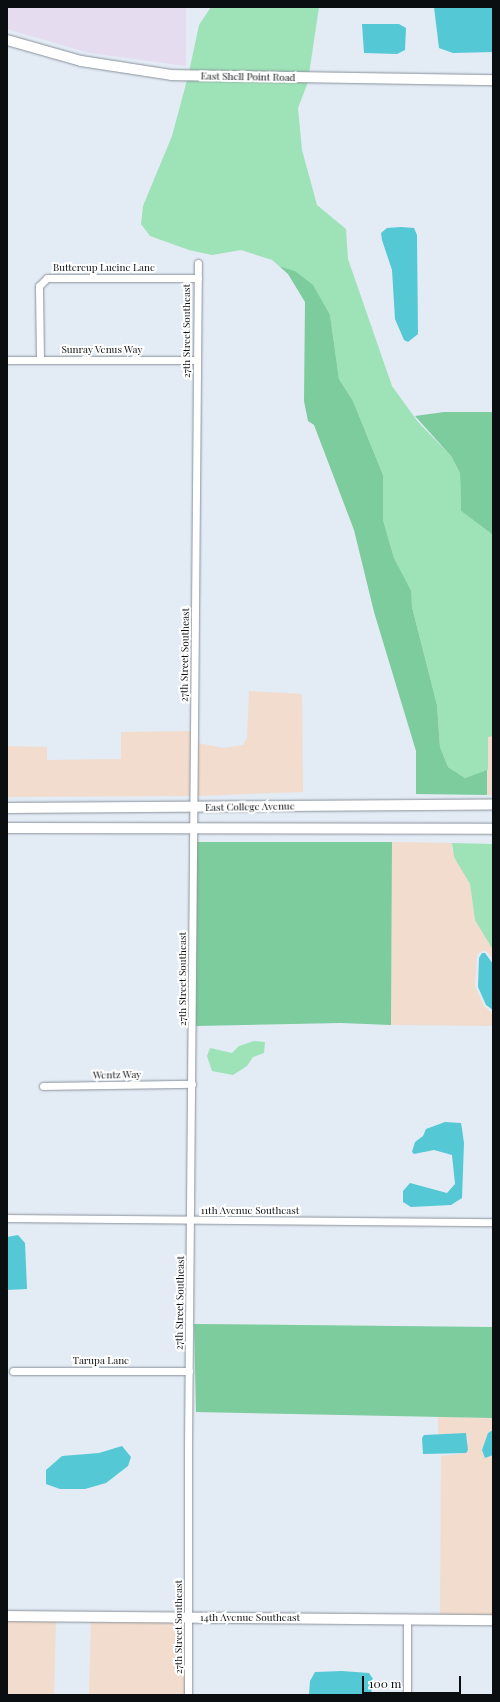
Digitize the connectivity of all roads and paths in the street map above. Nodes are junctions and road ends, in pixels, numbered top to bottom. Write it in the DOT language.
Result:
graph roads {
  1 [pos="7,40"];
  2 [pos="493,80"];
  3 [pos="198,263"];
  4 [pos="198,278"];
  5 [pos="7,360"];
  6 [pos="40,360"];
  7 [pos="197,360"];
  8 [pos="493,805"];
  9 [pos="7,808"];
  10 [pos="193,808"];
  11 [pos="7,828"];
  12 [pos="193,829"];
  13 [pos="493,829"];
  14 [pos="192,1084"];
  15 [pos="43,1086"];
  16 [pos="7,1218"];
  17 [pos="191,1220"];
  18 [pos="493,1222"];
  19 [pos="13,1371"];
  20 [pos="189,1371"];
  21 [pos="7,1616"];
  22 [pos="189,1617"];
  23 [pos="407,1619"];
  24 [pos="493,1620"];
  25 [pos="188,1695"];
  26 [pos="407,1695"];
  1 -- 2 [label="street, East Shell Point Road"];
  3 -- 4 [label="street, 27th Street Southeast"];
  4 -- 6 [label="street, Buttercup Lucine Lane"];
  4 -- 7 [label="street, 27th Street Southeast"];
  5 -- 6 [label="street, Sunray Venus Way"];
  6 -- 7 [label="street, Sunray Venus Way"];
  7 -- 10 [label="street, 27th Street Southeast"];
  8 -- 10 [label="street, East College Avenue"];
  9 -- 10 [label="street, East College Avenue"];
  10 -- 12 [label="street, 27th Street Southeast"];
  11 -- 12 [label="street, East College Avenue"];
  12 -- 13 [label="street, East College Avenue"];
  12 -- 14 [label="street, 27th Street Southeast"];
  14 -- 15 [label="street, Wentz Way"];
  14 -- 17 [label="street, 27th Street Southeast"];
  16 -- 17 [label="street, 11th Avenue Southeast"];
  17 -- 18 [label="street, 11th Avenue Southeast"];
  17 -- 20 [label="street, 27th Street Southeast"];
  19 -- 20 [label="street, Tarupa Lane"];
  20 -- 22 [label="street, 27th Street Southeast"];
  21 -- 22 [label="street, 14th Avenue Southeast"];
  22 -- 23 [label="street, 14th Avenue Southeast"];
  22 -- 25 [label="street, 27th Street Southeast"];
  23 -- 24 [label="street, 14th Avenue Southeast"];
  23 -- 26 [label="street"];
}
